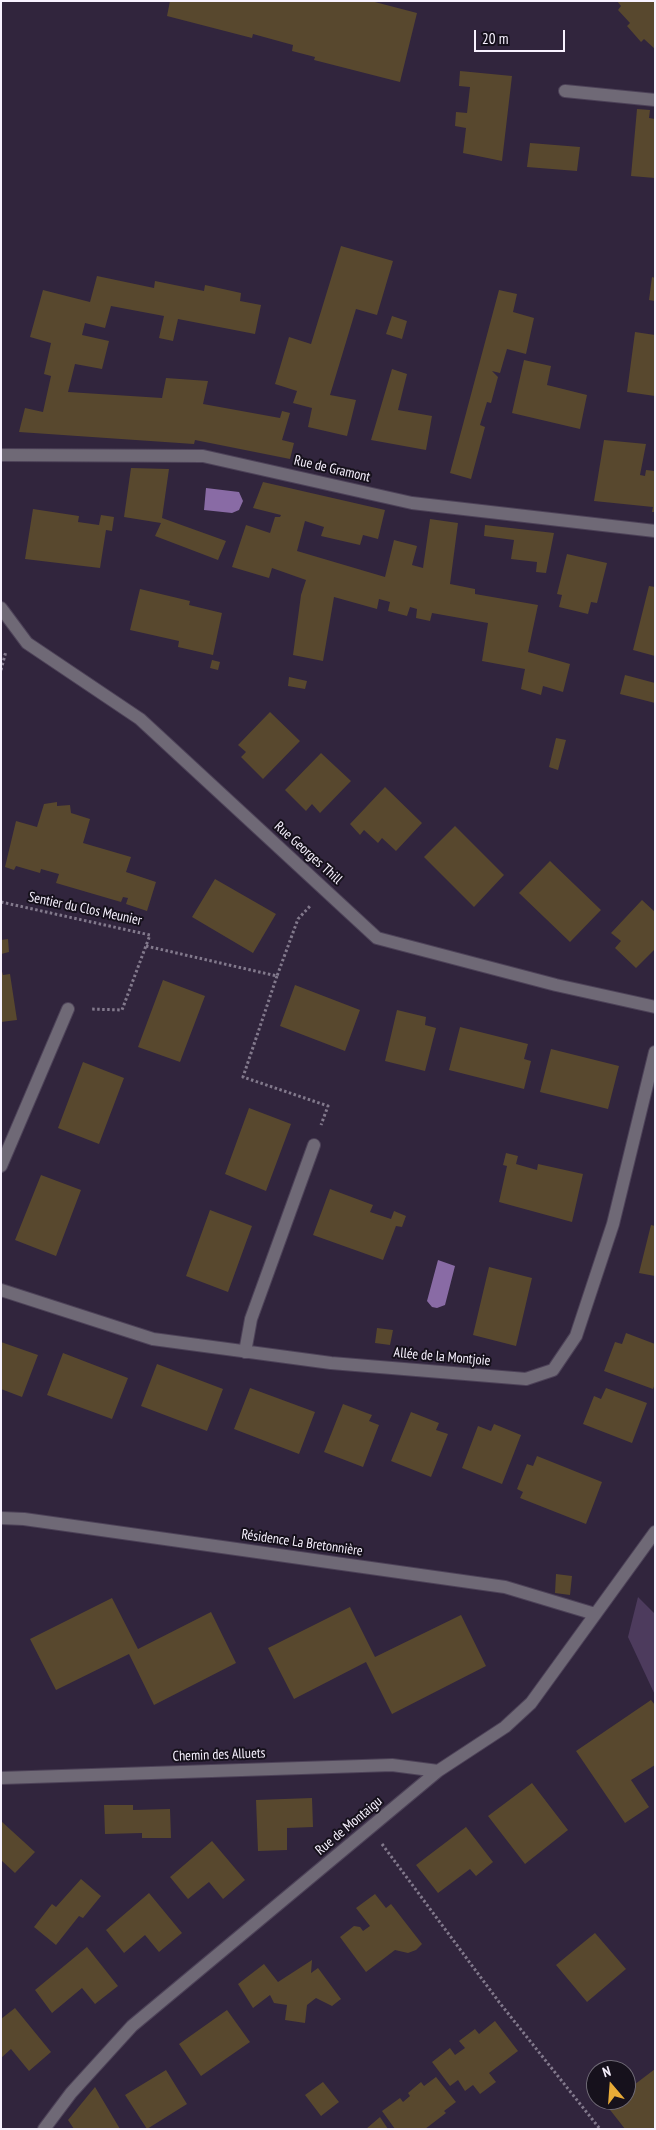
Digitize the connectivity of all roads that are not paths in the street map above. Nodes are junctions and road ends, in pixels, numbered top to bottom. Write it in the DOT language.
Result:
graph roads {
  1 [pos="566,91"];
  2 [pos="655,100"];
  3 [pos="1,455"];
  4 [pos="655,531"];
  5 [pos="1,608"];
  6 [pos="655,1008"];
  7 [pos="68,1009"];
  8 [pos="655,1052"];
  9 [pos="314,1145"];
  10 [pos="1,1166"];
  11 [pos="1,1290"];
  12 [pos="245,1352"];
  13 [pos="1,1518"];
  14 [pos="655,1532"];
  15 [pos="595,1614"];
  16 [pos="438,1771"];
  17 [pos="1,1778"];
  18 [pos="44,2129"];
  1 -- 2 [label="street"];
  3 -- 4 [label="street, Rue de Gramont"];
  5 -- 6 [label="street, Rue Georges Thill"];
  7 -- 10 [label="street"];
  8 -- 12 [label="street, Allée de la Montjoie"];
  9 -- 12 [label="street"];
  11 -- 12 [label="street, Allée de la Montjoie"];
  13 -- 15 [label="street, Résidence La Bretonnière"];
  14 -- 15 [label="street, Rue de Montaigu"];
  15 -- 16 [label="street, Rue de Montaigu"];
  16 -- 17 [label="street, Chemin des Alluets"];
  16 -- 18 [label="street, Rue de Montaigu"];
}
